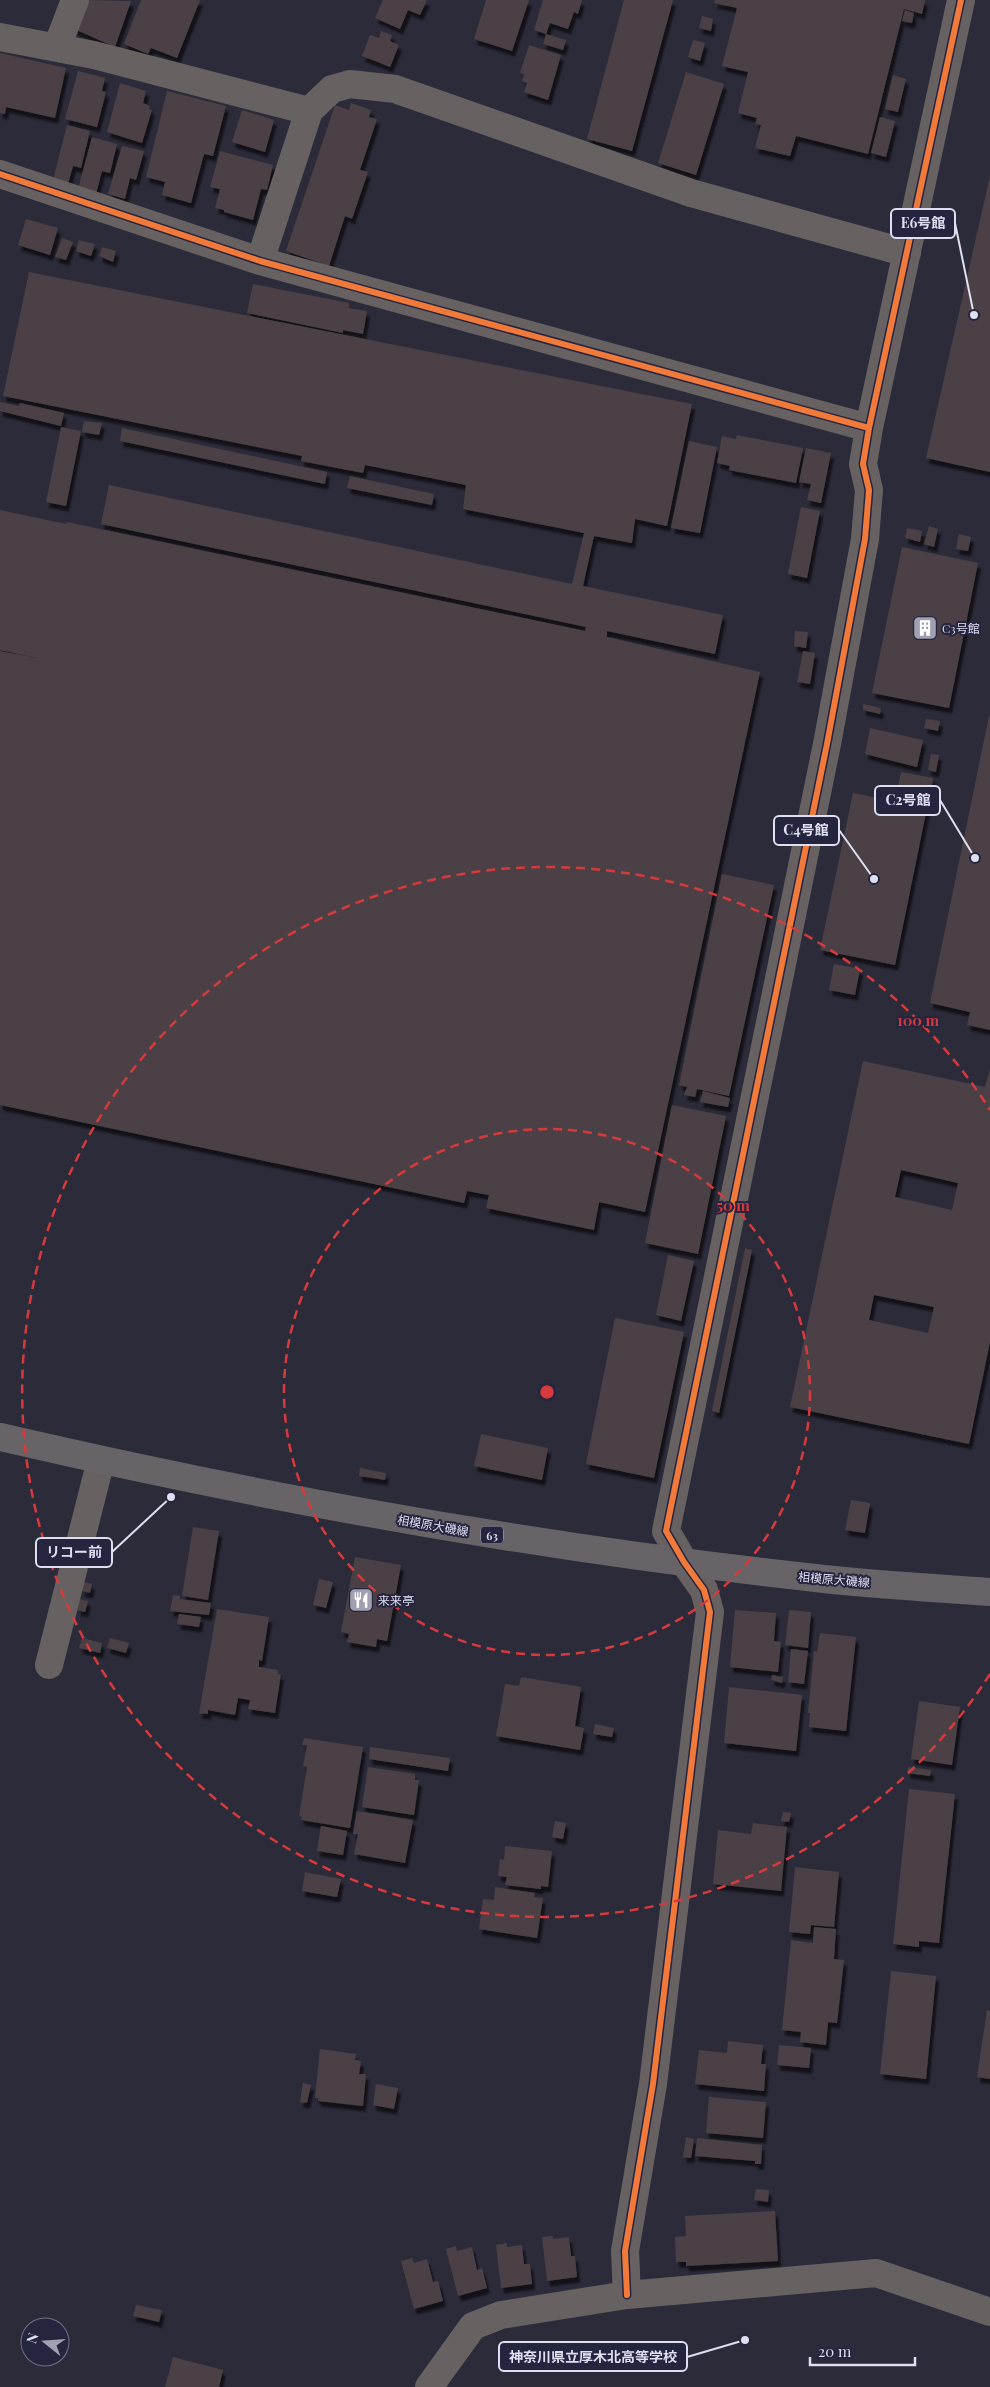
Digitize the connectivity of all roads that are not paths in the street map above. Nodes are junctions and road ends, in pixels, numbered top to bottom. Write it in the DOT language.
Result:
graph roads {
  1 [pos="75,0"];
  2 [pos="961,0"];
  3 [pos="0,37"];
  4 [pos="57,47"];
  5 [pos="309,111"];
  6 [pos="0,174"];
  7 [pos="907,253"];
  8 [pos="260,261"];
  9 [pos="869,428"];
  10 [pos="0,1437"];
  11 [pos="101,1460"];
  12 [pos="684,1562"];
  13 [pos="990,1592"];
  14 [pos="49,1665"];
  15 [pos="627,2295"];
  16 [pos="990,2312"];
  17 [pos="429,2387"];
  1 -- 4 [label="street"];
  2 -- 7 [label="street"];
  3 -- 4 [label="street"];
  4 -- 5 [label="street"];
  5 -- 7 [label="street"];
  5 -- 8 [label="street"];
  6 -- 8 [label="street"];
  7 -- 9 [label="street"];
  8 -- 9 [label="street"];
  9 -- 12 [label="street"];
  10 -- 11 [label="main road, 相模原大磯線 / 63"];
  11 -- 12 [label="main road, 相模原大磯線 / 63"];
  11 -- 14 [label="street"];
  12 -- 13 [label="main road, 相模原大磯線 / 63"];
  12 -- 15 [label="street"];
  15 -- 16 [label="street"];
  15 -- 17 [label="street"];
}
